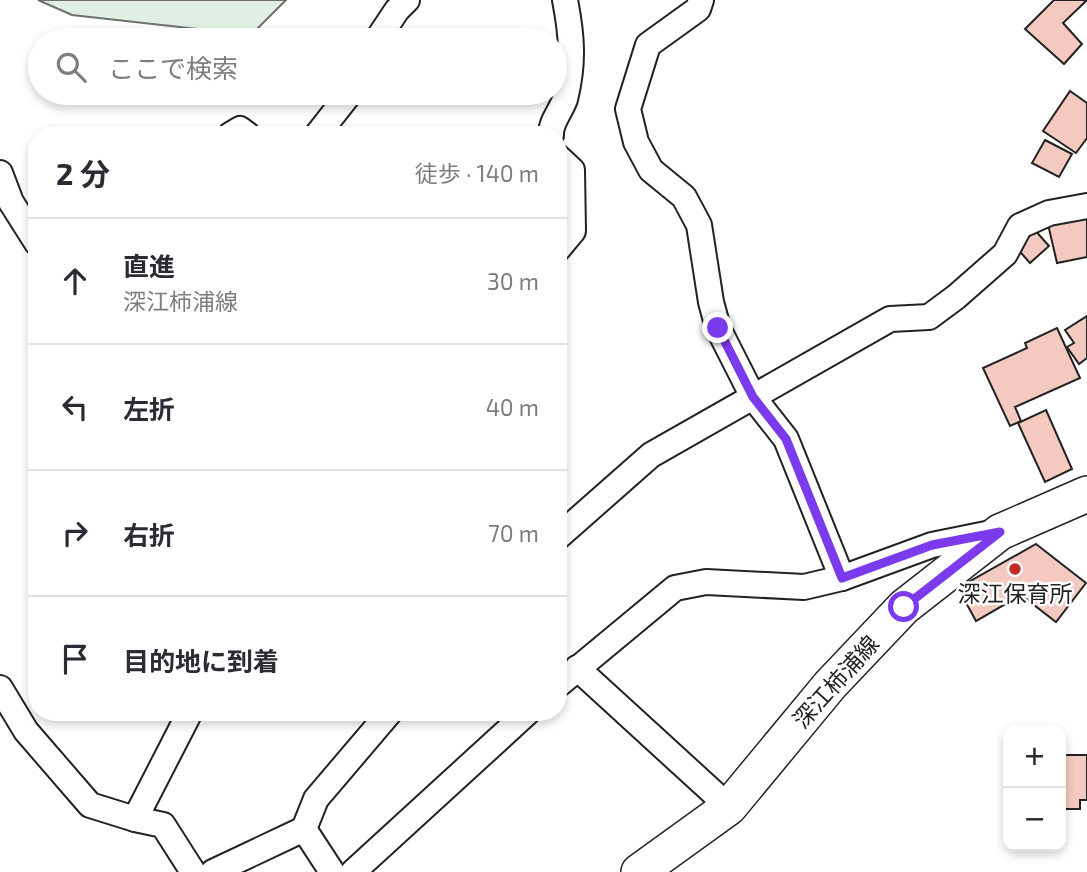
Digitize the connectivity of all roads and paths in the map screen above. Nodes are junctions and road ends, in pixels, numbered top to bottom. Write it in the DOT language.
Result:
graph roads {
  1 [pos="407,0"];
  2 [pos="565,0"];
  3 [pos="701,0"];
  4 [pos="385,28"];
  5 [pos="567,91"];
  6 [pos="341,105"];
  7 [pos="563,105"];
  8 [pos="324,126"];
  9 [pos="553,126"];
  10 [pos="567,165"];
  11 [pos="0,173"];
  12 [pos="1087,206"];
  13 [pos="28,229"];
  14 [pos="567,238"];
  15 [pos="753,397"];
  16 [pos="1087,494"];
  17 [pos="567,529"];
  18 [pos="1000,532"];
  19 [pos="842,578"];
  20 [pos="577,668"];
  21 [pos="567,677"];
  22 [pos="0,688"];
  23 [pos="185,721"];
  24 [pos="382,721"];
  25 [pos="518,721"];
  26 [pos="729,807"];
  27 [pos="135,819"];
  28 [pos="304,829"];
  29 [pos="193,872"];
  30 [pos="213,872"];
  31 [pos="332,872"];
  32 [pos="353,872"];
  33 [pos="639,872"];
  1 -- 4 [label="street"];
  2 -- 5 [label="street"];
  3 -- 15 [label="street"];
  6 -- 8 [label="street"];
  7 -- 9 [label="street"];
  10 -- 14 [label="street"];
  11 -- 13 [label="street"];
  12 -- 15 [label="street"];
  15 -- 17 [label="street"];
  15 -- 19 [label="street"];
  16 -- 18 [label="main road, 深江柿浦線"];
  18 -- 19 [label="street"];
  18 -- 26 [label="main road, 深江柿浦線"];
  19 -- 20 [label="street"];
  20 -- 21 [label="street"];
  20 -- 26 [label="street"];
  22 -- 27 [label="street"];
  23 -- 27 [label="street"];
  24 -- 28 [label="street"];
  25 -- 32 [label="street"];
  26 -- 33 [label="main road, 深江柿浦線"];
  27 -- 29 [label="street"];
  28 -- 30 [label="street"];
  28 -- 31 [label="street"];
}
